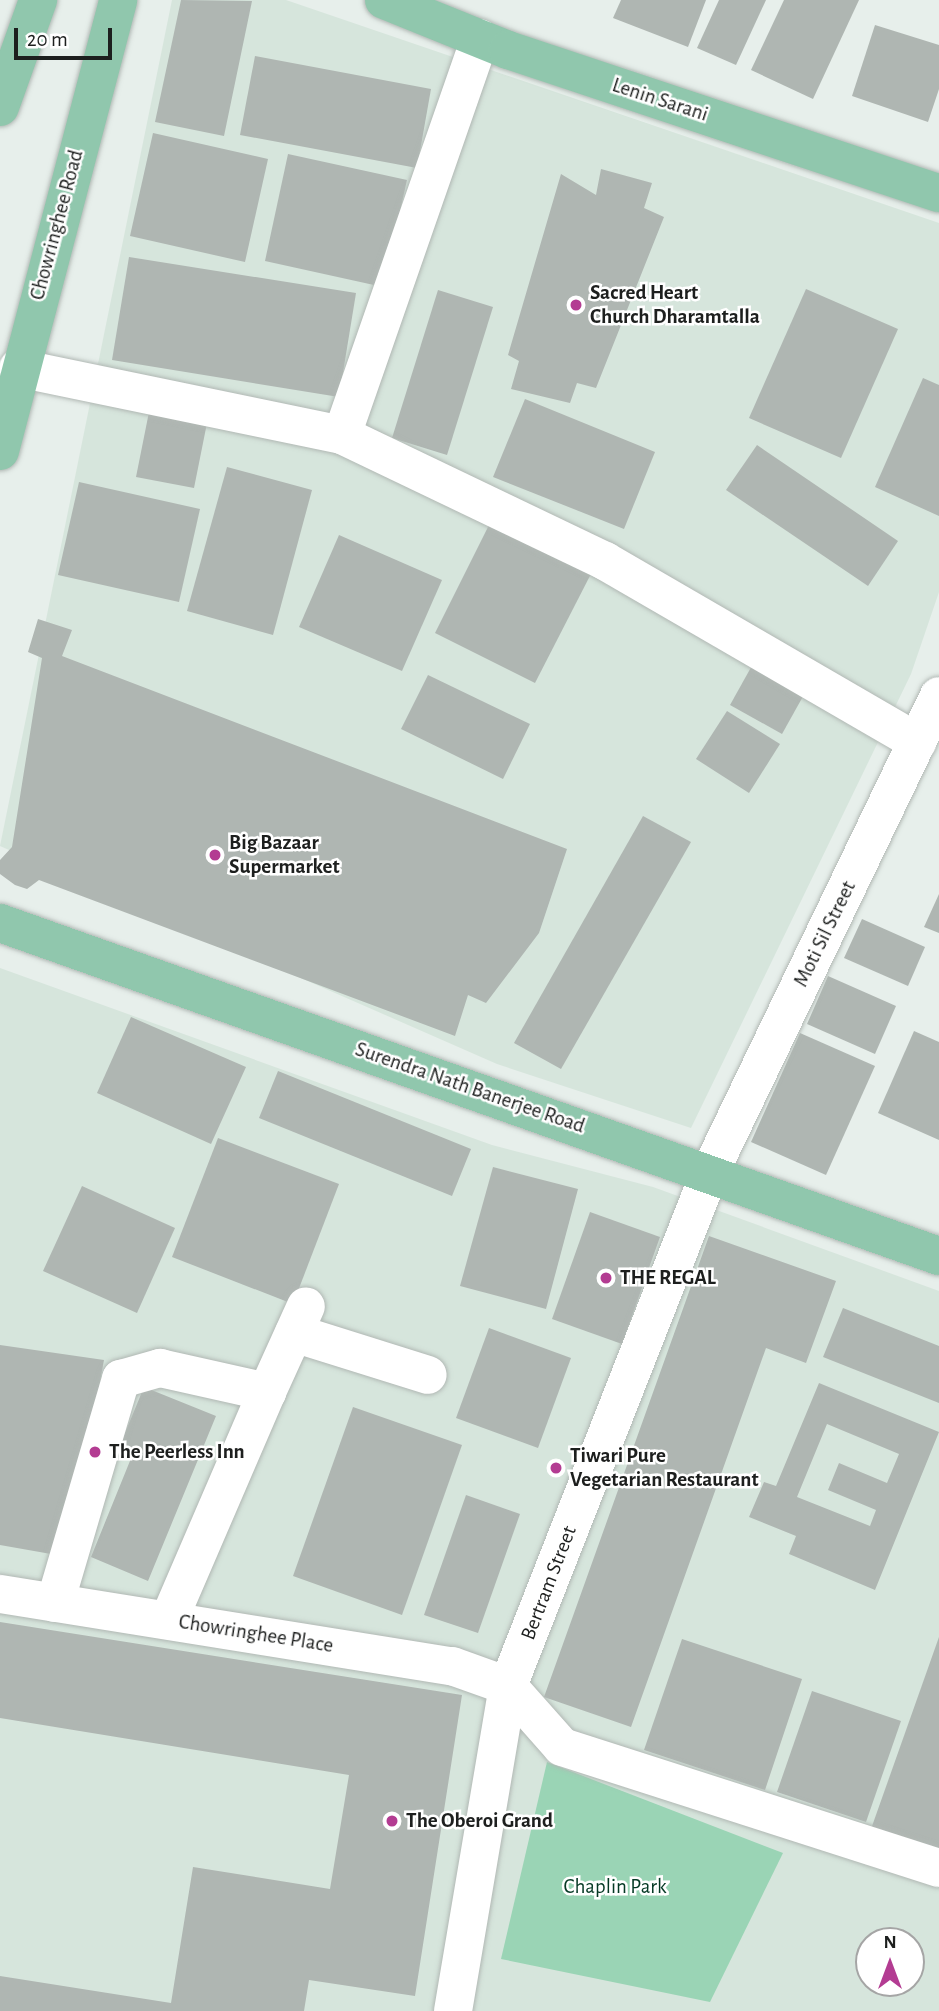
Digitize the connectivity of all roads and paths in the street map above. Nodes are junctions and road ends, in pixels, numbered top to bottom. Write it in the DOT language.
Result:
graph roads {
  1 [pos="38,0"];
  2 [pos="118,0"];
  3 [pos="400,3"];
  4 [pos="480,38"];
  5 [pos="0,107"];
  6 [pos="939,193"];
  7 [pos="18,368"];
  8 [pos="342,435"];
  9 [pos="0,452"];
  10 [pos="939,696"];
  11 [pos="917,742"];
  12 [pos="0,922"];
  13 [pos="710,1172"];
  14 [pos="939,1256"];
  15 [pos="428,1375"];
  16 [pos="267,1392"];
  17 [pos="0,1594"];
  18 [pos="55,1603"];
  19 [pos="169,1620"];
  20 [pos="509,1686"];
  21 [pos="939,1868"];
  22 [pos="453,2011"];
  1 -- 5 [label="main road"];
  2 -- 7 [label="main road, Chowringhee Road"];
  3 -- 4 [label="main road, Lenin Sarani"];
  4 -- 6 [label="main road, Lenin Sarani"];
  4 -- 8 [label="street"];
  7 -- 8 [label="street"];
  7 -- 9 [label="main road, Chowringhee Road"];
  8 -- 11 [label="street"];
  10 -- 11 [label="street, Moti Sil Street"];
  11 -- 13 [label="street, Moti Sil Street"];
  12 -- 13 [label="main road, Surendra Nath Banerjee Road"];
  13 -- 14 [label="main road, Surendra Nath Banerjee Road"];
  13 -- 20 [label="street, Bertram Street"];
  15 -- 16 [label="street"];
  16 -- 18 [label="street"];
  16 -- 19 [label="street"];
  17 -- 18 [label="street, Chowringhee Place"];
  18 -- 19 [label="street, Chowringhee Place"];
  19 -- 20 [label="street, Chowringhee Place"];
  20 -- 21 [label="street"];
  20 -- 22 [label="street, Bertram Street"];
}
